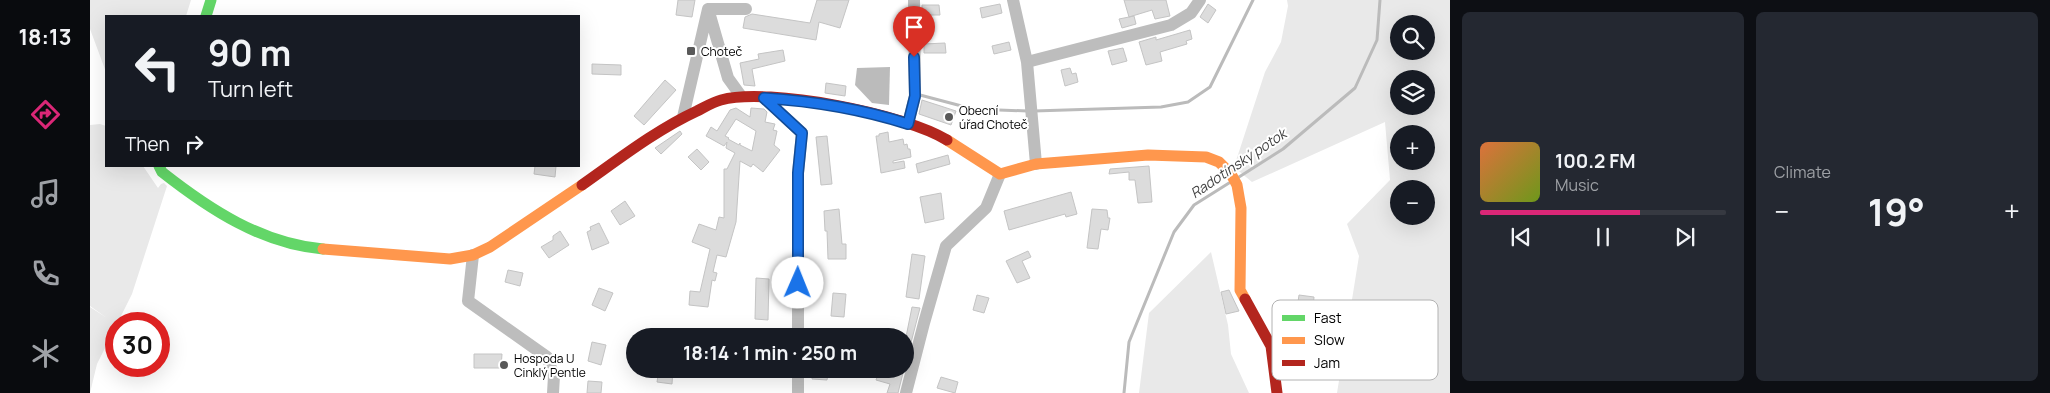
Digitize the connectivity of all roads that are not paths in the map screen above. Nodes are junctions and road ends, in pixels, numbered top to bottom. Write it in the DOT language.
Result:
graph roads {
  1 [pos="211,0"];
  2 [pos="914,0"];
  3 [pos="1013,0"];
  4 [pos="1200,0"];
  5 [pos="708,9"];
  6 [pos="746,9"];
  7 [pos="206,15"];
  8 [pos="1027,62"];
  9 [pos="741,96"];
  10 [pos="764,98"];
  11 [pos="683,117"];
  12 [pos="908,124"];
  13 [pos="1036,164"];
  14 [pos="160,167"];
  15 [pos="1000,174"];
  16 [pos="473,255"];
  17 [pos="798,328"];
  18 [pos="1272,352"];
  19 [pos="798,378"];
  20 [pos="1276,380"];
  21 [pos="553,393"];
  22 [pos="798,393"];
  23 [pos="906,393"];
  24 [pos="1277,393"];
  1 -- 7 [label="street"];
  2 -- 12 [label="street"];
  3 -- 8 [label="street"];
  4 -- 8 [label="street"];
  5 -- 6 [label="street"];
  5 -- 9 [label="street"];
  5 -- 11 [label="street"];
  8 -- 13 [label="street"];
  9 -- 10 [label="street"];
  9 -- 11 [label="street"];
  10 -- 12 [label="street"];
  10 -- 17 [label="street"];
  11 -- 16 [label="street"];
  12 -- 15 [label="street"];
  13 -- 15 [label="street"];
  13 -- 18 [label="street"];
  14 -- 16 [label="street"];
  15 -- 23 [label="street"];
  16 -- 21 [label="street"];
  19 -- 22 [label="street"];
  20 -- 24 [label="street"];
}
